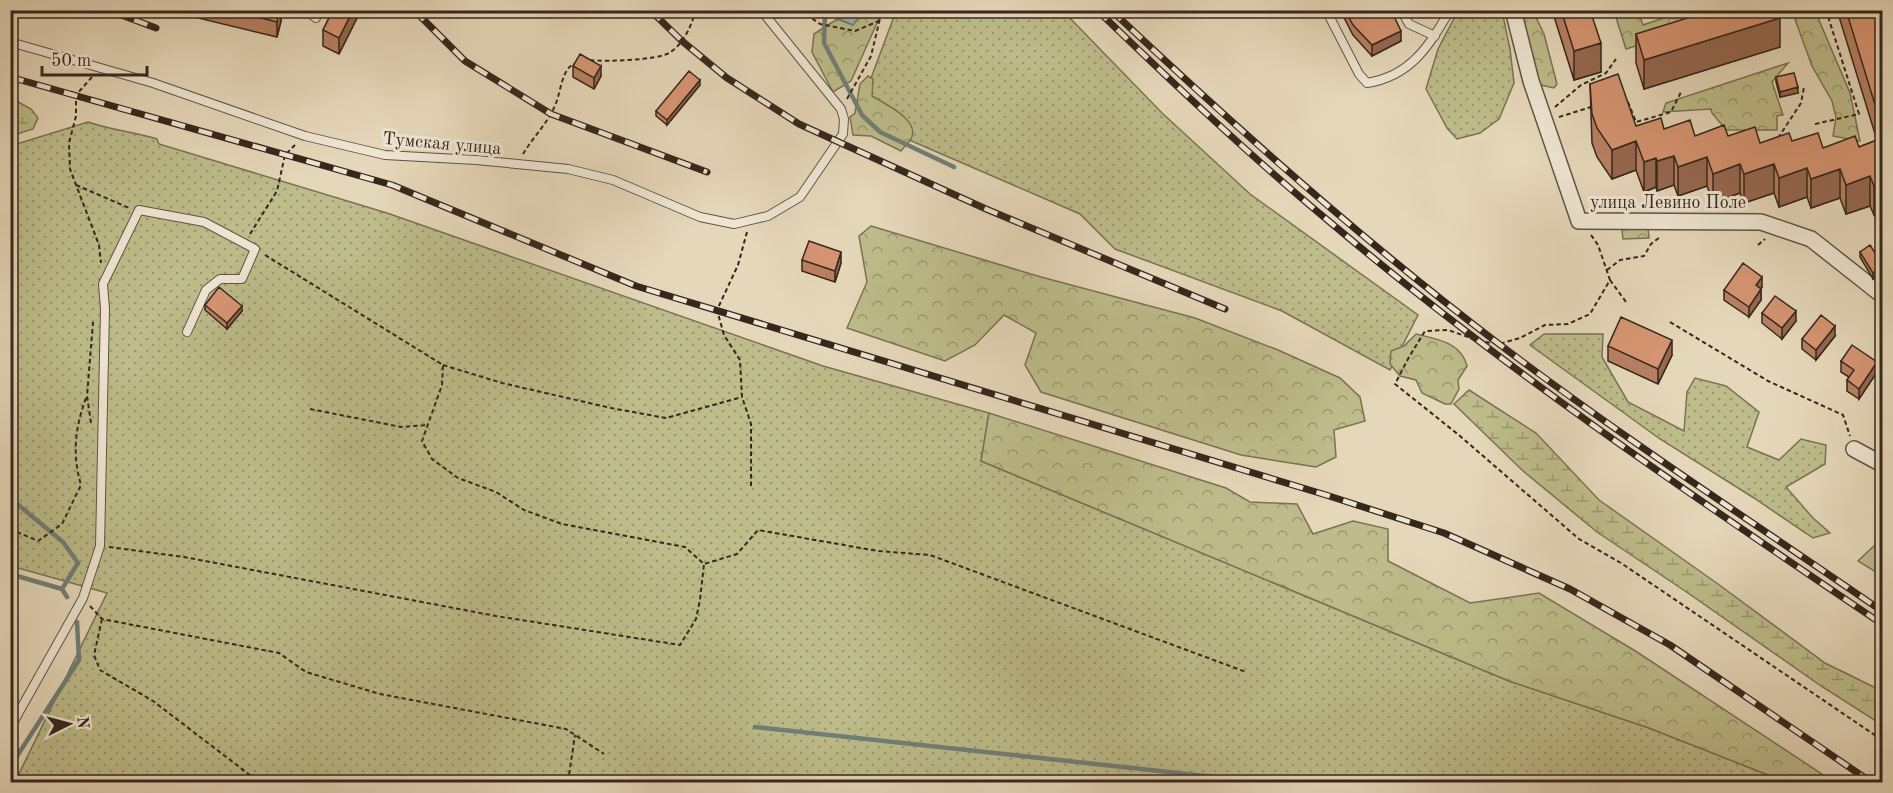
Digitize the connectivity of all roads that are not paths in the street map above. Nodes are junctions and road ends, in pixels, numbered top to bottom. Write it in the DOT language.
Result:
graph roads {
  1 [pos="305,10"];
  2 [pos="761,10"];
  3 [pos="1326,10"];
  4 [pos="1401,10"];
  5 [pos="1450,10"];
  6 [pos="1513,10"];
  7 [pos="316,18"];
  8 [pos="1435,36"];
  9 [pos="10,42"];
  10 [pos="1882,295"];
  11 [pos="187,332"];
  12 [pos="1854,449"];
  13 [pos="1882,464"];
  14 [pos="10,728"];
  1 -- 7 [label="lane"];
  2 -- 9 [label="lane, Тумская улица"];
  3 -- 8 [label="lane"];
  4 -- 8 [label="lane"];
  5 -- 8 [label="lane"];
  6 -- 10 [label="street, улица Левино Поле"];
  11 -- 14 [label="lane"];
  12 -- 13 [label="street"];
}
